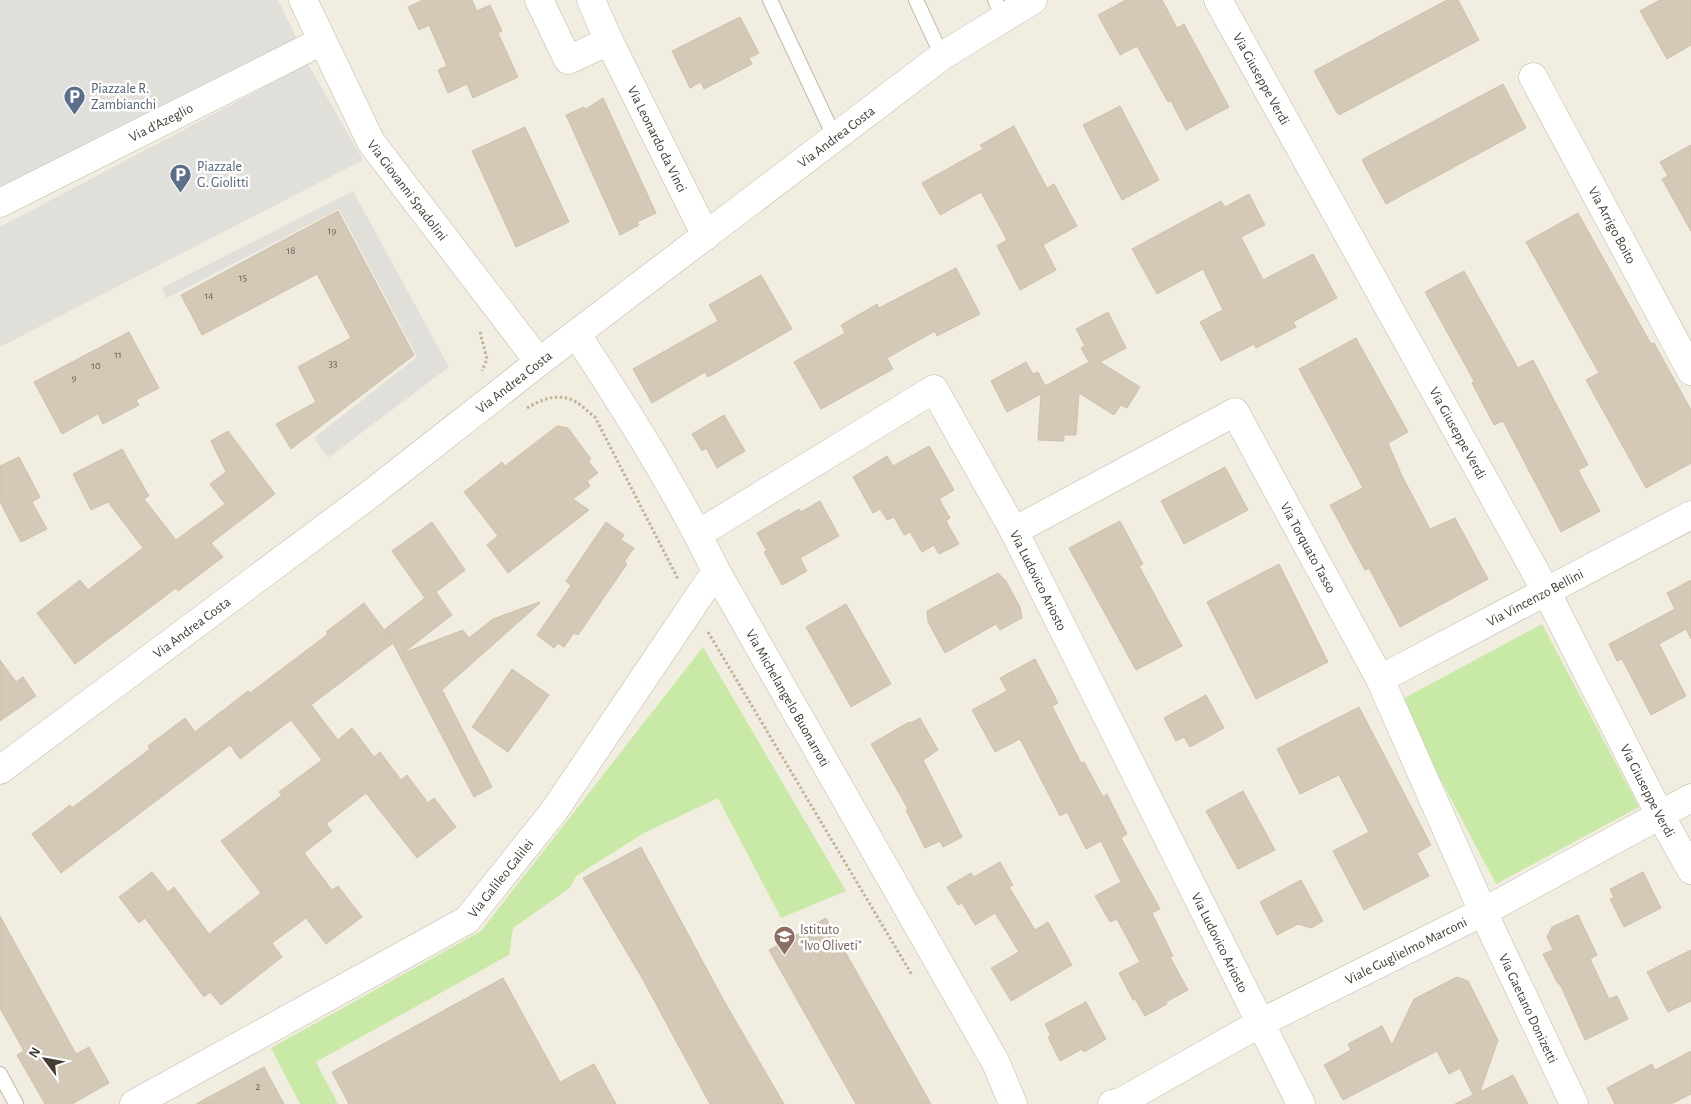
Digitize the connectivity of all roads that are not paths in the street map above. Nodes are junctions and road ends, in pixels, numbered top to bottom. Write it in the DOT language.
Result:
graph roads {
  1 [pos="303,0"];
  2 [pos="539,0"];
  3 [pos="591,0"];
  4 [pos="770,0"];
  5 [pos="916,0"];
  6 [pos="1032,0"];
  7 [pos="1218,0"];
  8 [pos="999,9"];
  9 [pos="609,41"];
  10 [pos="322,42"];
  11 [pos="942,56"];
  12 [pos="1533,77"];
  13 [pos="835,138"];
  14 [pos="0,203"];
  15 [pos="706,236"];
  16 [pos="577,335"];
  17 [pos="539,362"];
  18 [pos="1691,371"];
  19 [pos="1691,515"];
  20 [pos="1014,531"];
  21 [pos="698,534"];
  22 [pos="716,572"];
  23 [pos="1546,591"];
  24 [pos="1380,679"];
  25 [pos="0,770"];
  26 [pos="1691,798"];
  27 [pos="1660,815"];
  28 [pos="1691,870"];
  29 [pos="1483,912"];
  30 [pos="1260,1023"];
  31 [pos="996,1063"];
  32 [pos="0,1074"];
  33 [pos="1117,1103"];
  34 [pos="16,1104"];
  35 [pos="134,1104"];
  36 [pos="1013,1104"];
  37 [pos="1028,1104"];
  38 [pos="1301,1104"];
  39 [pos="1574,1104"];
  1 -- 10 [label="street, Via Giovanni Spadolini"];
  2 -- 9 [label="street"];
  3 -- 9 [label="street, Via Leonardo da Vinci"];
  4 -- 13 [label="lane"];
  5 -- 11 [label="lane"];
  6 -- 8 [label="street, Via Andrea Costa"];
  7 -- 23 [label="street, Via Giuseppe Verdi"];
  8 -- 11 [label="street, Via Andrea Costa"];
  9 -- 15 [label="street, Via Leonardo da Vinci"];
  10 -- 14 [label="street, Via d'Azeglio"];
  10 -- 17 [label="street, Via Giovanni Spadolini"];
  11 -- 13 [label="street, Via Andrea Costa"];
  12 -- 18 [label="street, Via Arrigo Boito"];
  13 -- 15 [label="street, Via Andrea Costa"];
  15 -- 16 [label="street, Via Andrea Costa"];
  16 -- 17 [label="street, Via Andrea Costa"];
  16 -- 21 [label="street, Via Michelangelo Buonarroti"];
  17 -- 25 [label="street, Via Andrea Costa"];
  19 -- 23 [label="street, Via Vincenzo Bellini"];
  20 -- 21 [label="street, Via Ludovico Ariosto"];
  20 -- 24 [label="street, Via Torquato Tasso"];
  20 -- 30 [label="street, Via Ludovico Ariosto"];
  21 -- 22 [label="street, Via Michelangelo Buonarroti"];
  22 -- 31 [label="street, Via Michelangelo Buonarroti"];
  22 -- 35 [label="street, Via Galileo Galilei"];
  23 -- 24 [label="street, Via Vincenzo Bellini"];
  23 -- 27 [label="street, Via Giuseppe Verdi"];
  24 -- 29 [label="street, Via Torquato Tasso"];
  26 -- 27 [label="street, Viale Guglielmo Marconi"];
  27 -- 28 [label="street, Via Giuseppe Verdi"];
  27 -- 29 [label="street, Viale Guglielmo Marconi"];
  29 -- 30 [label="street, Viale Guglielmo Marconi"];
  29 -- 39 [label="street, Via Gaetano Donizetti"];
  30 -- 33 [label="street, Viale Guglielmo Marconi"];
  30 -- 38 [label="street, Via Ludovico Ariosto"];
  31 -- 36 [label="street, Via Michelangelo Buonarroti"];
  31 -- 37 [label="street, Via Michelangelo Buonarroti"];
  32 -- 34 [label="lane"];
}
